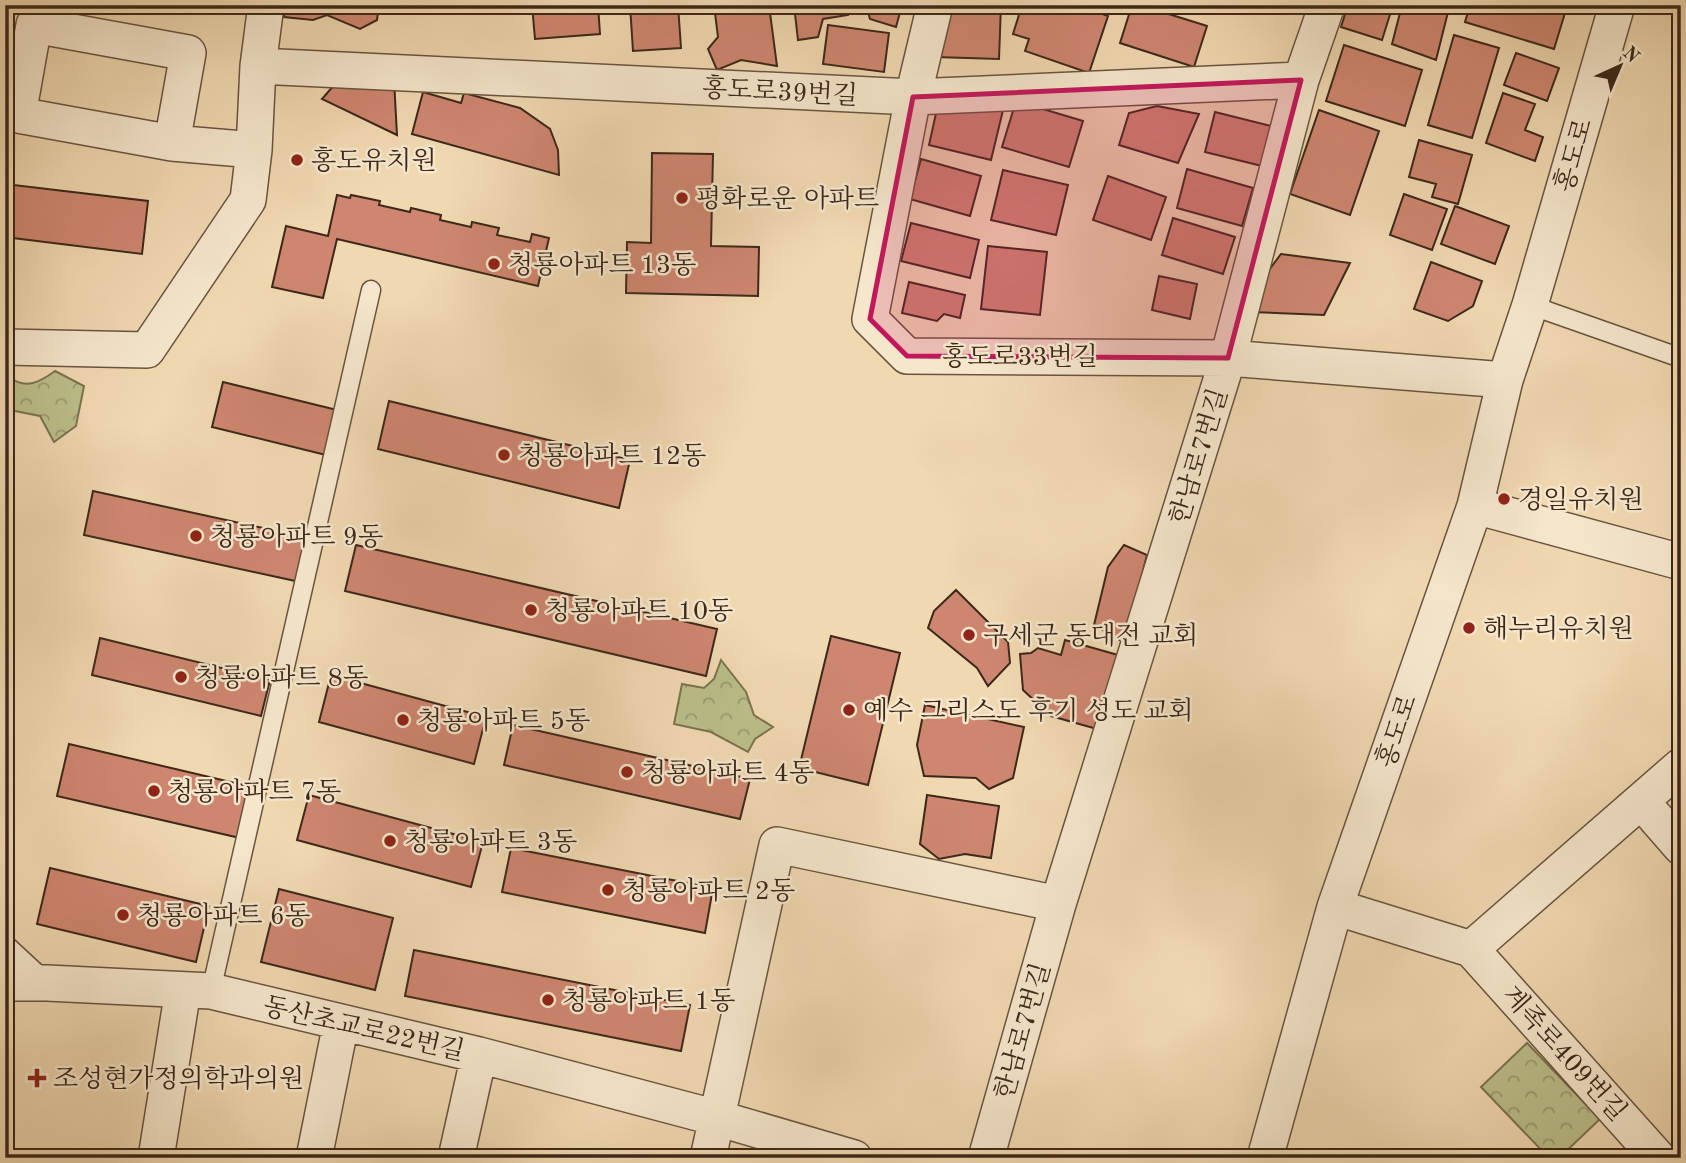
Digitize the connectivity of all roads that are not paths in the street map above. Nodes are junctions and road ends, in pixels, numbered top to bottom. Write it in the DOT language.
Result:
graph roads {
  1 [pos="266,5"];
  2 [pos="935,5"];
  3 [pos="1327,5"];
  4 [pos="1617,5"];
  5 [pos="258,66"];
  6 [pos="1301,80"];
  7 [pos="913,97"];
  8 [pos="12,114"];
  9 [pos="172,143"];
  10 [pos="254,150"];
  11 [pos="371,290"];
  12 [pos="1530,305"];
  13 [pos="5,347"];
  14 [pos="1228,358"];
  15 [pos="1681,358"];
  16 [pos="1505,380"];
  17 [pos="1475,506"];
  18 [pos="1681,562"];
  19 [pos="1681,766"];
  20 [pos="1641,801"];
  21 [pos="1681,847"];
  22 [pos="1058,904"];
  23 [pos="1335,907"];
  24 [pos="5,944"];
  25 [pos="1471,949"];
  26 [pos="5,983"];
  27 [pos="47,983"];
  28 [pos="197,990"];
  29 [pos="341,1023"];
  30 [pos="479,1055"];
  31 [pos="717,1118"];
  32 [pos="156,1158"];
  33 [pos="314,1158"];
  34 [pos="456,1158"];
  35 [pos="708,1158"];
  36 [pos="854,1158"];
  37 [pos="986,1158"];
  38 [pos="1265,1158"];
  39 [pos="1658,1158"];
  1 -- 5 [label="street"];
  2 -- 7 [label="street, 홍도로33번길"];
  3 -- 6 [label="street, 한남로7번길"];
  4 -- 12 [label="street, 홍도로"];
  5 -- 7 [label="street, 홍도로39번길"];
  5 -- 10 [label="street"];
  6 -- 7 [label="street, 홍도로39번길"];
  6 -- 14 [label="street, 한남로7번길"];
  7 -- 14 [label="street, 홍도로33번길"];
  8 -- 9 [label="street"];
  8 -- 9 [label="street"];
  9 -- 10 [label="street"];
  10 -- 13 [label="street"];
  11 -- 28 [label="lane"];
  12 -- 15 [label="lane"];
  12 -- 16 [label="street, 홍도로"];
  14 -- 16 [label="street, 홍도로33번길"];
  14 -- 22 [label="street, 한남로7번길"];
  16 -- 17 [label="street, 홍도로"];
  17 -- 18 [label="street"];
  17 -- 23 [label="street, 홍도로"];
  19 -- 20 [label="street"];
  20 -- 21 [label="street"];
  20 -- 25 [label="street"];
  22 -- 31 [label="street"];
  22 -- 37 [label="street, 한남로7번길"];
  23 -- 25 [label="street"];
  23 -- 38 [label="street, 홍도로"];
  24 -- 27 [label="lane"];
  25 -- 39 [label="street, 계족로409번길"];
  26 -- 27 [label="street, 동산초교로22번길"];
  27 -- 28 [label="street, 동산초교로22번길"];
  28 -- 29 [label="street, 동산초교로22번길"];
  28 -- 32 [label="street"];
  29 -- 30 [label="street, 동산초교로22번길"];
  29 -- 33 [label="street"];
  30 -- 31 [label="street, 동산초교로22번길"];
  30 -- 34 [label="street"];
  31 -- 35 [label="street"];
  31 -- 36 [label="street, 동산초교로22번길"];
}
